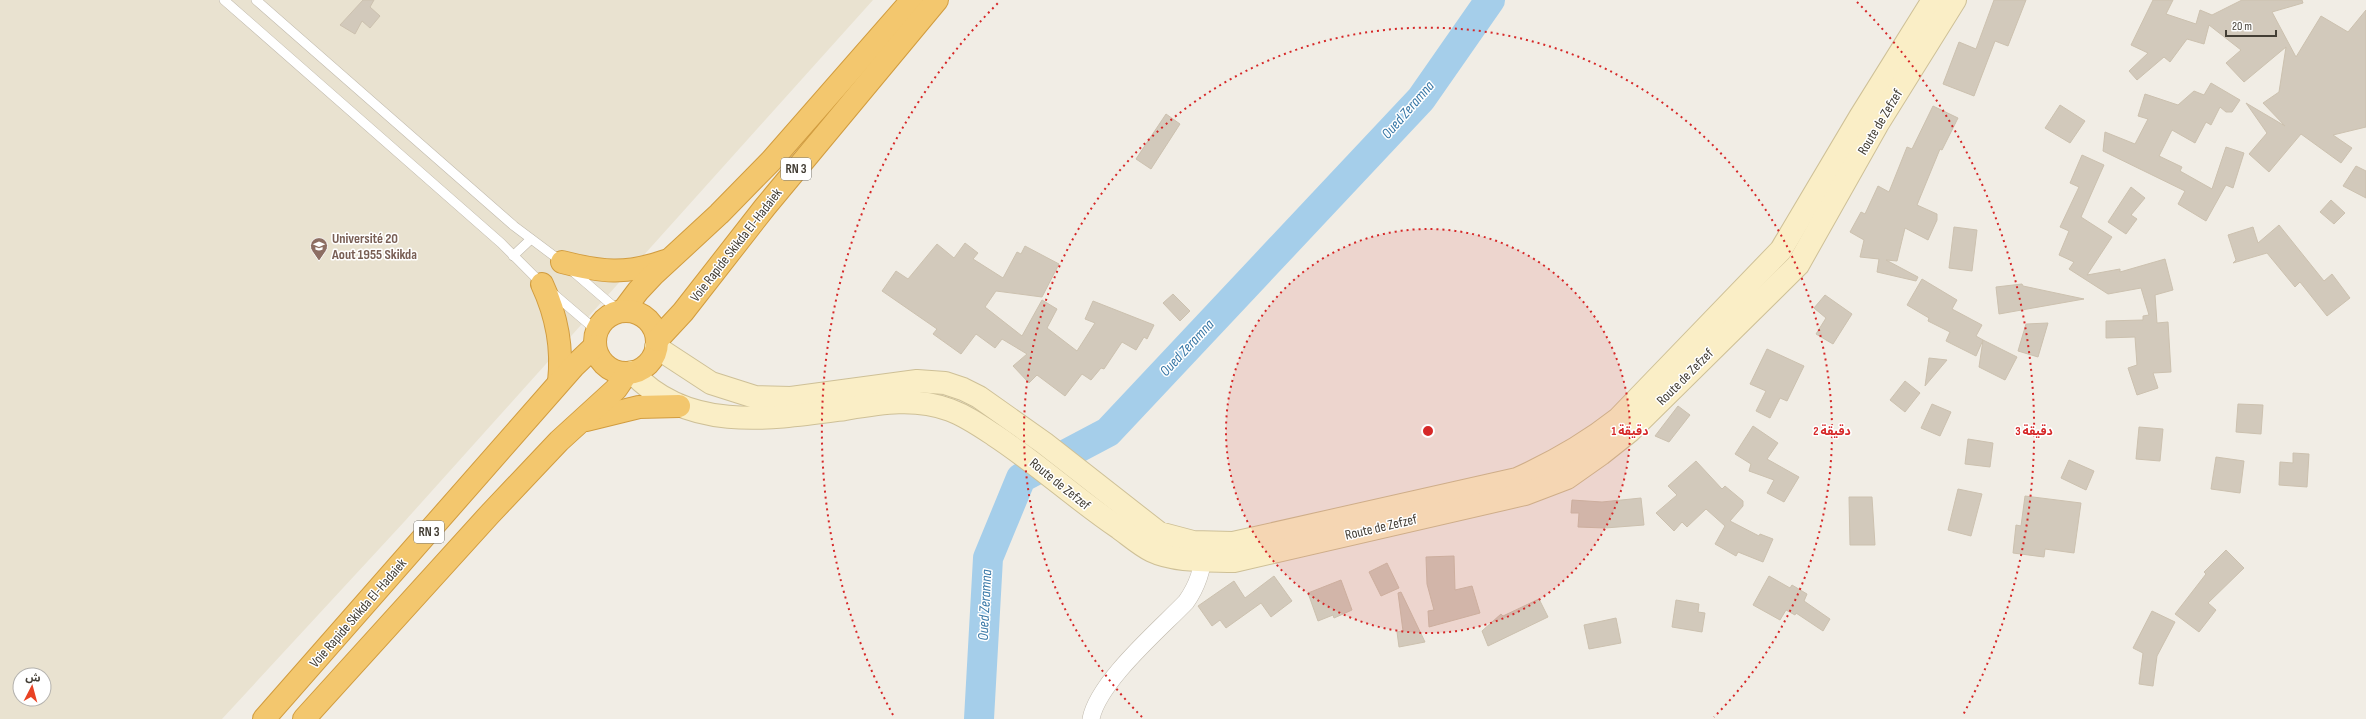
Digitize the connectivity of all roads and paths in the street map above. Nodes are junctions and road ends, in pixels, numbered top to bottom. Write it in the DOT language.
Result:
graph roads {
  1 [pos="224,0"];
  2 [pos="256,0"];
  3 [pos="912,0"];
  4 [pos="937,0"];
  5 [pos="1933,0"];
  6 [pos="1955,0"];
  7 [pos="531,238"];
  8 [pos="513,256"];
  9 [pos="672,259"];
  10 [pos="562,262"];
  11 [pos="542,284"];
  12 [pos="622,312"];
  13 [pos="596,339"];
  14 [pos="656,344"];
  15 [pos="630,372"];
  16 [pos="559,382"];
  17 [pos="679,406"];
  18 [pos="581,422"];
  19 [pos="1204,551"];
  20 [pos="264,719"];
  21 [pos="304,719"];
  22 [pos="1091,719"];
  1 -- 8 [label="lane"];
  2 -- 7 [label="lane"];
  3 -- 9 [label="highway, Voie Rapide Skikda El-Hadaiek / RN 3"];
  4 -- 14 [label="highway, Voie Rapide Skikda El-Hadaiek / RN 3"];
  5 -- 19 [label="main road, Route de Zefzef"];
  6 -- 19 [label="main road, Route de Zefzef"];
  7 -- 8 [label="lane"];
  7 -- 10 [label="lane"];
  8 -- 11 [label="lane"];
  9 -- 10 [label="highway"];
  9 -- 12 [label="highway, Voie Rapide Skikda El-Hadaiek / RN 3"];
  10 -- 12 [label="lane"];
  11 -- 13 [label="lane"];
  11 -- 16 [label="highway"];
  12 -- 13 [label="highway, Voie Rapide Skikda El-Hadaiek"];
  12 -- 14 [label="highway"];
  13 -- 15 [label="highway"];
  13 -- 16 [label="highway, Voie Rapide Skikda El-Hadaiek / RN 3"];
  14 -- 15 [label="highway, Voie Rapide Skikda El-Hadaiek"];
  14 -- 19 [label="main road, Route de Zefzef"];
  15 -- 17 [label="main road, Route de Zefzef"];
  15 -- 18 [label="highway, Voie Rapide Skikda El-Hadaiek / RN 3"];
  16 -- 20 [label="highway, Voie Rapide Skikda El-Hadaiek / RN 3"];
  17 -- 18 [label="highway"];
  17 -- 19 [label="main road, Route de Zefzef"];
  18 -- 21 [label="highway, Voie Rapide Skikda El-Hadaiek / RN 3"];
  19 -- 22 [label="street"];
}
